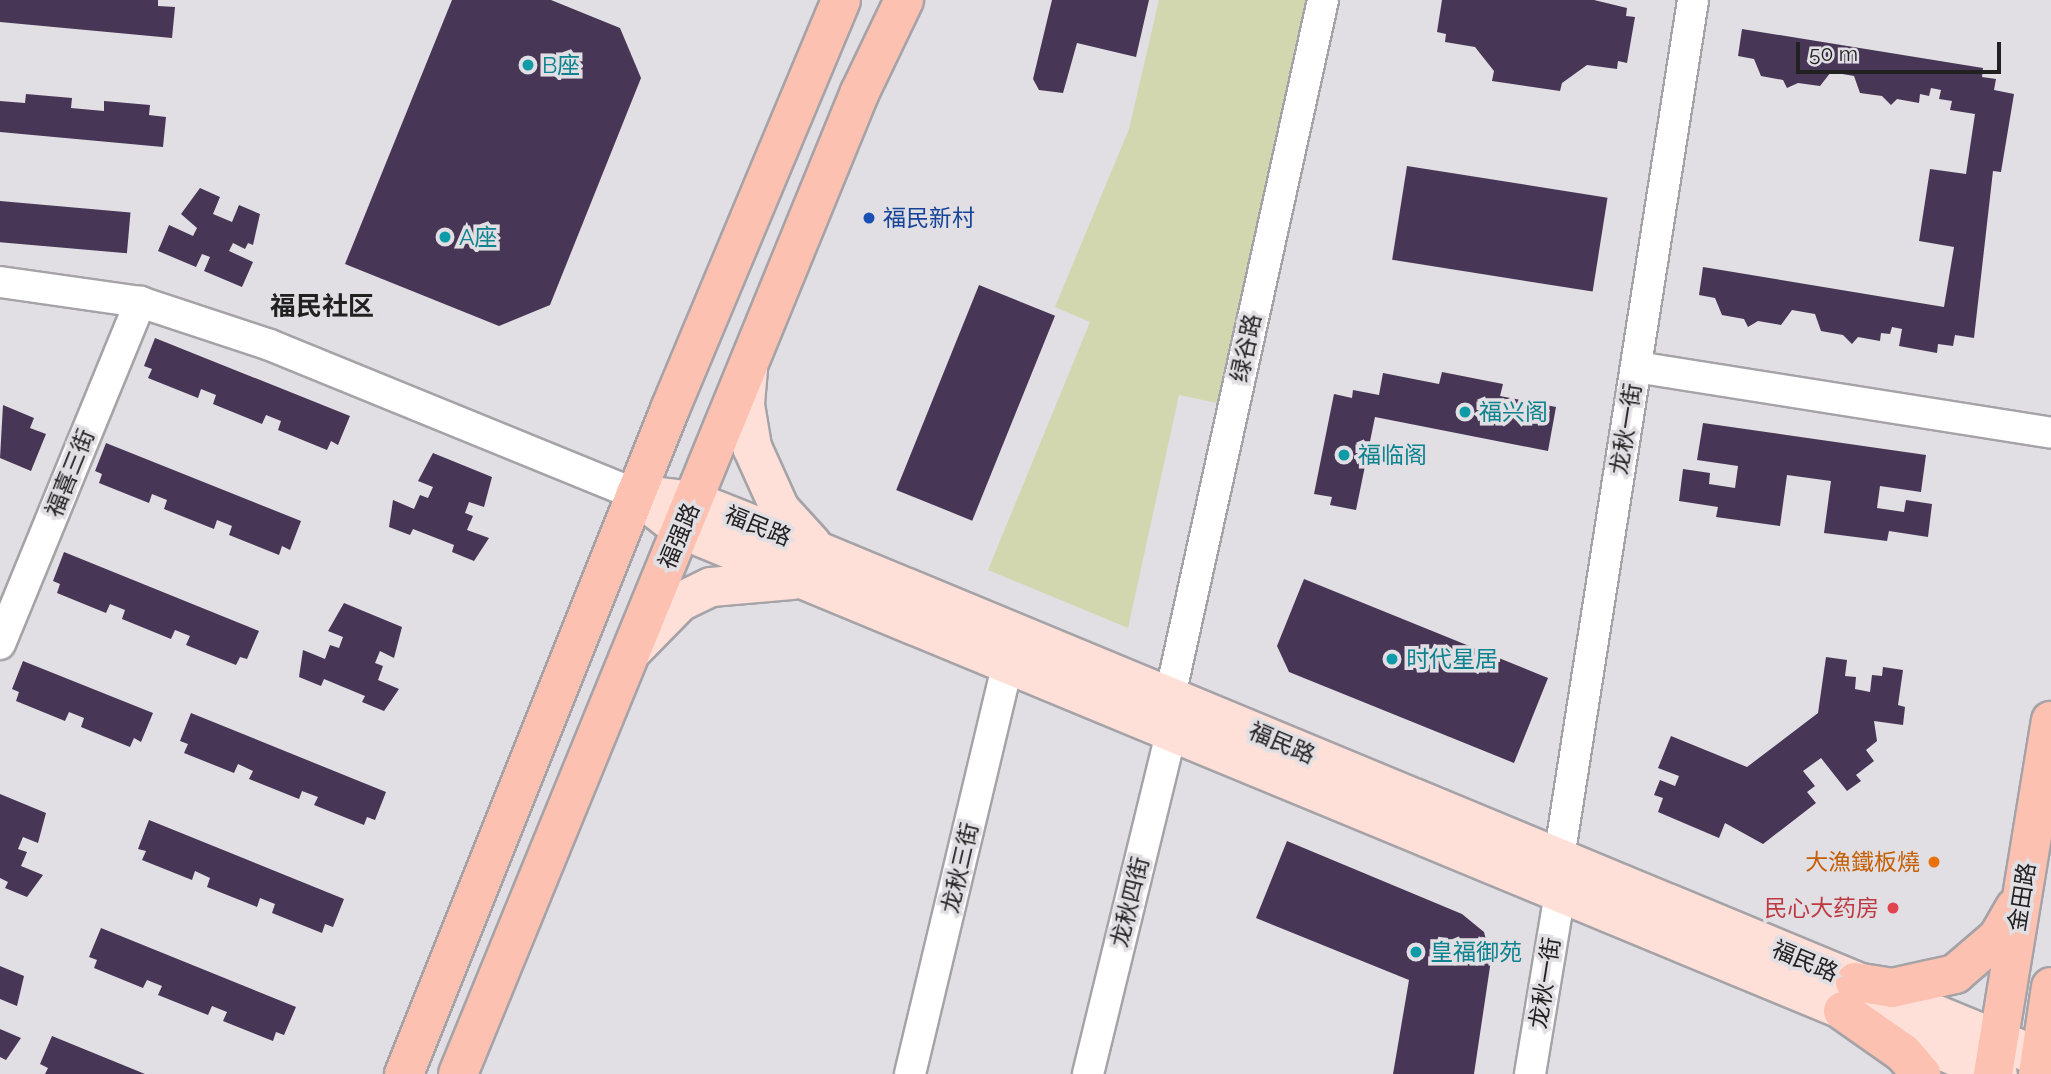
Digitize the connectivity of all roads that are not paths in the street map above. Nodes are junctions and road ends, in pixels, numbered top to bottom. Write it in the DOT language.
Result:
graph roads {
  1 [pos="841,0"];
  2 [pos="904,0"];
  3 [pos="1323,0"];
  4 [pos="1693,0"];
  5 [pos="0,282"];
  6 [pos="140,302"];
  7 [pos="1636,367"];
  8 [pos="748,369"];
  9 [pos="2051,433"];
  10 [pos="635,494"];
  11 [pos="687,515"];
  12 [pos="821,569"];
  13 [pos="0,644"];
  14 [pos="629,655"];
  15 [pos="1008,662"];
  16 [pos="1171,713"];
  17 [pos="2051,721"];
  18 [pos="1560,876"];
  19 [pos="2024,887"];
  20 [pos="2051,987"];
  21 [pos="1849,997"];
  22 [pos="1996,1065"];
  23 [pos="2043,1065"];
  24 [pos="404,1074"];
  25 [pos="458,1074"];
  26 [pos="910,1074"];
  27 [pos="1088,1074"];
  28 [pos="1530,1074"];
  29 [pos="1921,1074"];
  1 -- 10 [label="main road"];
  2 -- 8 [label="main road, 福强路"];
  3 -- 16 [label="street, 绿谷路"];
  4 -- 7 [label="street, 龙秋一街"];
  5 -- 6 [label="street"];
  6 -- 10 [label="street"];
  6 -- 13 [label="street, 福喜三街"];
  7 -- 9 [label="street"];
  7 -- 18 [label="street, 龙秋一街"];
  8 -- 11 [label="main road, 福强路"];
  8 -- 12 [label="main road"];
  10 -- 11 [label="main road, 福民路"];
  10 -- 24 [label="main road"];
  11 -- 12 [label="main road, 福民路"];
  11 -- 14 [label="main road, 福强路"];
  12 -- 14 [label="main road"];
  12 -- 15 [label="main road, 福民路"];
  12 -- 16 [label="main road, 福民路"];
  14 -- 25 [label="main road, 福强路"];
  15 -- 16 [label="main road, 福民路"];
  15 -- 26 [label="street, 龙秋三街"];
  16 -- 18 [label="main road, 福民路"];
  16 -- 27 [label="street, 龙秋四街"];
  17 -- 19 [label="main road, 金田路"];
  18 -- 21 [label="main road, 福民路"];
  18 -- 28 [label="street, 龙秋一街"];
  19 -- 21 [label="main road"];
  19 -- 22 [label="main road, 金田路"];
  20 -- 23 [label="main road"];
  21 -- 22 [label="main road, 福民路"];
  21 -- 29 [label="main road"];
  22 -- 23 [label="main road, 福民路"];
}
